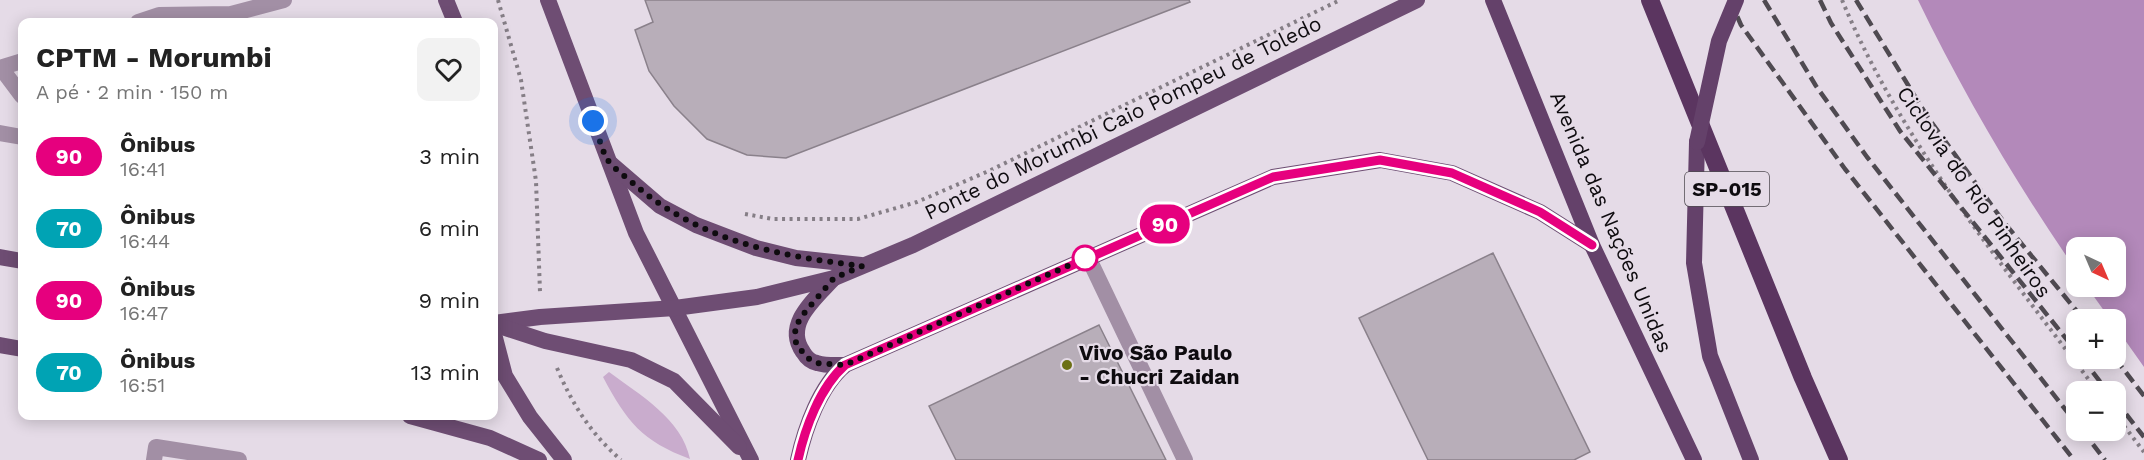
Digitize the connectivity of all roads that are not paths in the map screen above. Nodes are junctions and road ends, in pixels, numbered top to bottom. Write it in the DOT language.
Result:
graph roads {
  1 [pos="284,0"];
  2 [pos="446,0"];
  3 [pos="548,0"];
  4 [pos="1417,0"];
  5 [pos="1493,0"];
  6 [pos="1650,0"];
  7 [pos="1736,0"];
  8 [pos="150,18"];
  9 [pos="453,18"];
  10 [pos="18,62"];
  11 [pos="1,68"];
  12 [pos="18,91"];
  13 [pos="0,133"];
  14 [pos="18,136"];
  15 [pos="608,161"];
  16 [pos="1592,245"];
  17 [pos="0,257"];
  18 [pos="1088,257"];
  19 [pos="18,260"];
  20 [pos="862,266"];
  21 [pos="834,278"];
  22 [pos="675,308"];
  23 [pos="498,323"];
  24 [pos="498,325"];
  25 [pos="0,345"];
  26 [pos="18,348"];
  27 [pos="498,349"];
  28 [pos="845,365"];
  29 [pos="425,420"];
  30 [pos="750,459"];
  31 [pos="154,460"];
  32 [pos="239,460"];
  33 [pos="539,460"];
  34 [pos="564,460"];
  35 [pos="798,460"];
  36 [pos="1185,460"];
  37 [pos="1694,460"];
  38 [pos="1751,460"];
  39 [pos="1839,460"];
  1 -- 8 [label="lane"];
  2 -- 9 [label="main road"];
  3 -- 15 [label="main road"];
  4 -- 20 [label="main road, Ponte do Morumbi Caio Pompeu de Toledo"];
  5 -- 16 [label="highway, Avenida das Nações Unidas"];
  6 -- 39 [label="highway, SP-015"];
  7 -- 38 [label="highway, bridge"];
  10 -- 11 [label="lane"];
  11 -- 12 [label="lane"];
  13 -- 14 [label="lane"];
  15 -- 20 [label="main road"];
  15 -- 22 [label="main road"];
  16 -- 18 [label="main road"];
  16 -- 37 [label="highway, Avenida das Nações Unidas"];
  17 -- 19 [label="main road"];
  18 -- 28 [label="main road"];
  18 -- 36 [label="lane"];
  20 -- 21 [label="main road, Ponte do Morumbi Caio Pompeu de Toledo"];
  21 -- 22 [label="main road, Ponte do Morumbi Caio Pompeu de Toledo"];
  21 -- 28 [label="main road"];
  22 -- 23 [label="main road, Ponte do Morumbi Caio Pompeu de Toledo"];
  22 -- 30 [label="main road"];
  24 -- 30 [label="main road"];
  25 -- 26 [label="main road"];
  27 -- 34 [label="main road"];
  28 -- 35 [label="main road"];
  29 -- 33 [label="main road"];
  31 -- 32 [label="lane"];
}
